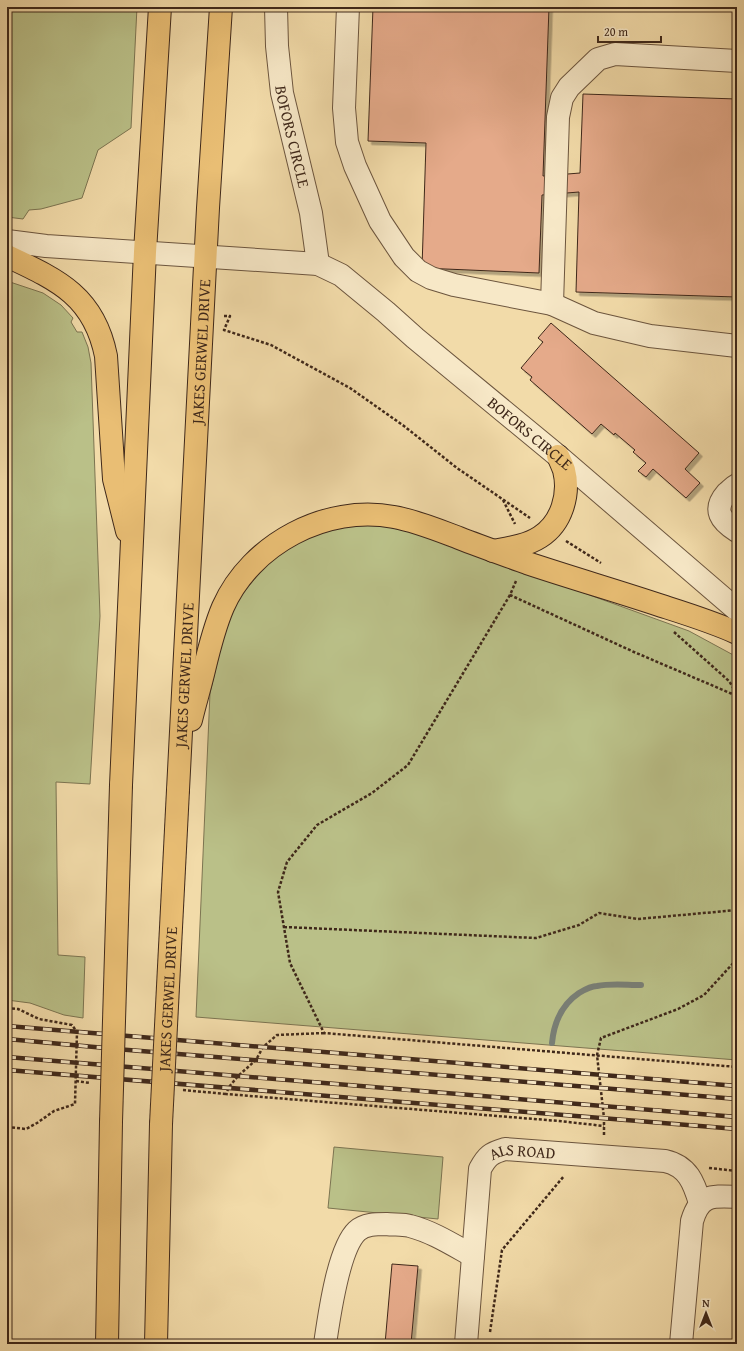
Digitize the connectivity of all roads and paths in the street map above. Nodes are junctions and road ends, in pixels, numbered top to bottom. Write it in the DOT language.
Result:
graph roads {
  1 [pos="160,7"];
  2 [pos="221,7"];
  3 [pos="276,7"];
  4 [pos="348,7"];
  5 [pos="737,61"];
  6 [pos="7,240"];
  7 [pos="145,252"];
  8 [pos="7,256"];
  9 [pos="206,257"];
  10 [pos="318,264"];
  11 [pos="552,304"];
  12 [pos="224,330"];
  13 [pos="737,346"];
  14 [pos="558,456"];
  15 [pos="737,485"];
  16 [pos="502,500"];
  17 [pos="548,530"];
  18 [pos="737,531"];
  19 [pos="132,550"];
  20 [pos="525,553"];
  21 [pos="602,563"];
  22 [pos="510,595"];
  23 [pos="655,604"];
  24 [pos="737,610"];
  25 [pos="737,633"];
  26 [pos="737,695"];
  27 [pos="179,766"];
  28 [pos="737,910"];
  29 [pos="284,926"];
  30 [pos="737,959"];
  31 [pos="7,1008"];
  32 [pos="324,1033"];
  33 [pos="597,1055"];
  34 [pos="737,1067"];
  35 [pos="604,1126"];
  36 [pos="7,1127"];
  37 [pos="581,1155"];
  38 [pos="603,1157"];
  39 [pos="737,1197"];
  40 [pos="700,1203"];
  41 [pos="474,1256"];
  42 [pos="490,1336"];
  43 [pos="106,1344"];
  44 [pos="156,1344"];
  45 [pos="325,1344"];
  46 [pos="466,1344"];
  47 [pos="682,1344"];
  1 -- 7 [label="highway"];
  2 -- 9 [label="highway, JAKES GERWEL DRIVE"];
  3 -- 10 [label="street, BOFORS CIRCLE"];
  4 -- 11 [label="street"];
  5 -- 11 [label="street"];
  6 -- 7 [label="street, BOFORS CIRCLE"];
  7 -- 9 [label="street, BOFORS CIRCLE"];
  7 -- 19 [label="highway"];
  8 -- 19 [label="highway"];
  9 -- 10 [label="street, BOFORS CIRCLE"];
  9 -- 27 [label="highway, JAKES GERWEL DRIVE"];
  10 -- 14 [label="street, BOFORS CIRCLE"];
  11 -- 13 [label="street"];
  12 -- 16 [label="path"];
  14 -- 17 [label="highway"];
  14 -- 24 [label="street, BOFORS CIRCLE"];
  15 -- 18 [label="street"];
  16 -- 17 [label="path"];
  16 -- 20 [label="path"];
  17 -- 20 [label="highway"];
  17 -- 21 [label="path"];
  19 -- 43 [label="highway, bridge"];
  20 -- 22 [label="path"];
  20 -- 23 [label="highway"];
  20 -- 27 [label="highway"];
  22 -- 26 [label="path"];
  22 -- 29 [label="path"];
  23 -- 25 [label="highway"];
  23 -- 26 [label="path"];
  27 -- 44 [label="highway, JAKES GERWEL DRIVE, bridge"];
  28 -- 29 [label="path"];
  29 -- 32 [label="path"];
  30 -- 33 [label="path"];
  31 -- 36 [label="path"];
  32 -- 33 [label="path"];
  32 -- 35 [label="path"];
  33 -- 34 [label="path"];
  33 -- 35 [label="path"];
  35 -- 38 [label="path"];
  37 -- 38 [label="street, ALS ROAD"];
  37 -- 41 [label="street, ALS ROAD"];
  37 -- 42 [label="path"];
  38 -- 40 [label="street, ALS ROAD"];
  39 -- 40 [label="street"];
  40 -- 47 [label="street"];
  41 -- 45 [label="street"];
  41 -- 46 [label="street, ALS ROAD"];
}
